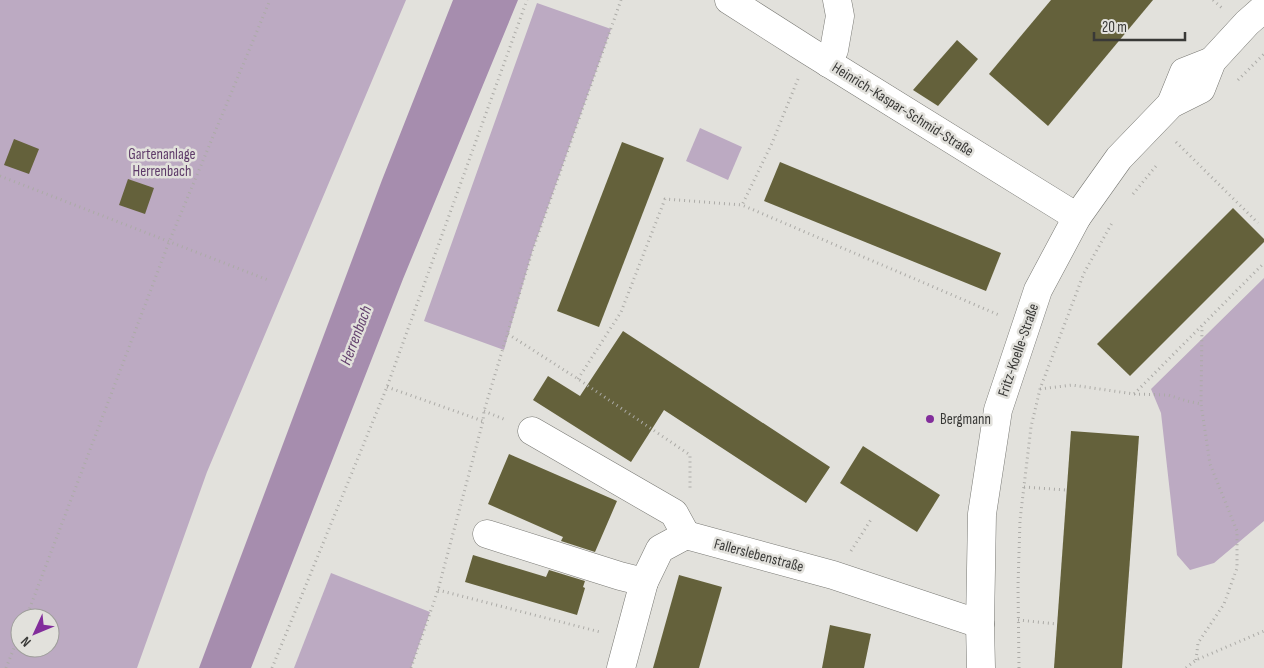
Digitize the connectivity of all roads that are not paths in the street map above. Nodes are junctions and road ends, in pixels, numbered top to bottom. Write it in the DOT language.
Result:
graph roads {
  1 [pos="729,0"];
  2 [pos="837,0"];
  3 [pos="1261,15"];
  4 [pos="819,57"];
  5 [pos="1077,217"];
  6 [pos="532,431"];
  7 [pos="487,534"];
  8 [pos="686,535"];
  9 [pos="644,582"];
  10 [pos="980,624"];
  11 [pos="621,668"];
  12 [pos="981,668"];
  1 -- 4 [label="street, Heinrich-Kaspar-Schmid-Straße"];
  2 -- 4 [label="street"];
  3 -- 5 [label="street, Fritz-Koelle-Straße"];
  4 -- 5 [label="street, Heinrich-Kaspar-Schmid-Straße"];
  5 -- 10 [label="street, Fritz-Koelle-Straße"];
  6 -- 8 [label="street"];
  7 -- 9 [label="street"];
  8 -- 9 [label="street"];
  8 -- 10 [label="street, Fallerslebenstraße"];
  9 -- 11 [label="street"];
  10 -- 12 [label="street, Fritz-Koelle-Straße"];
}
